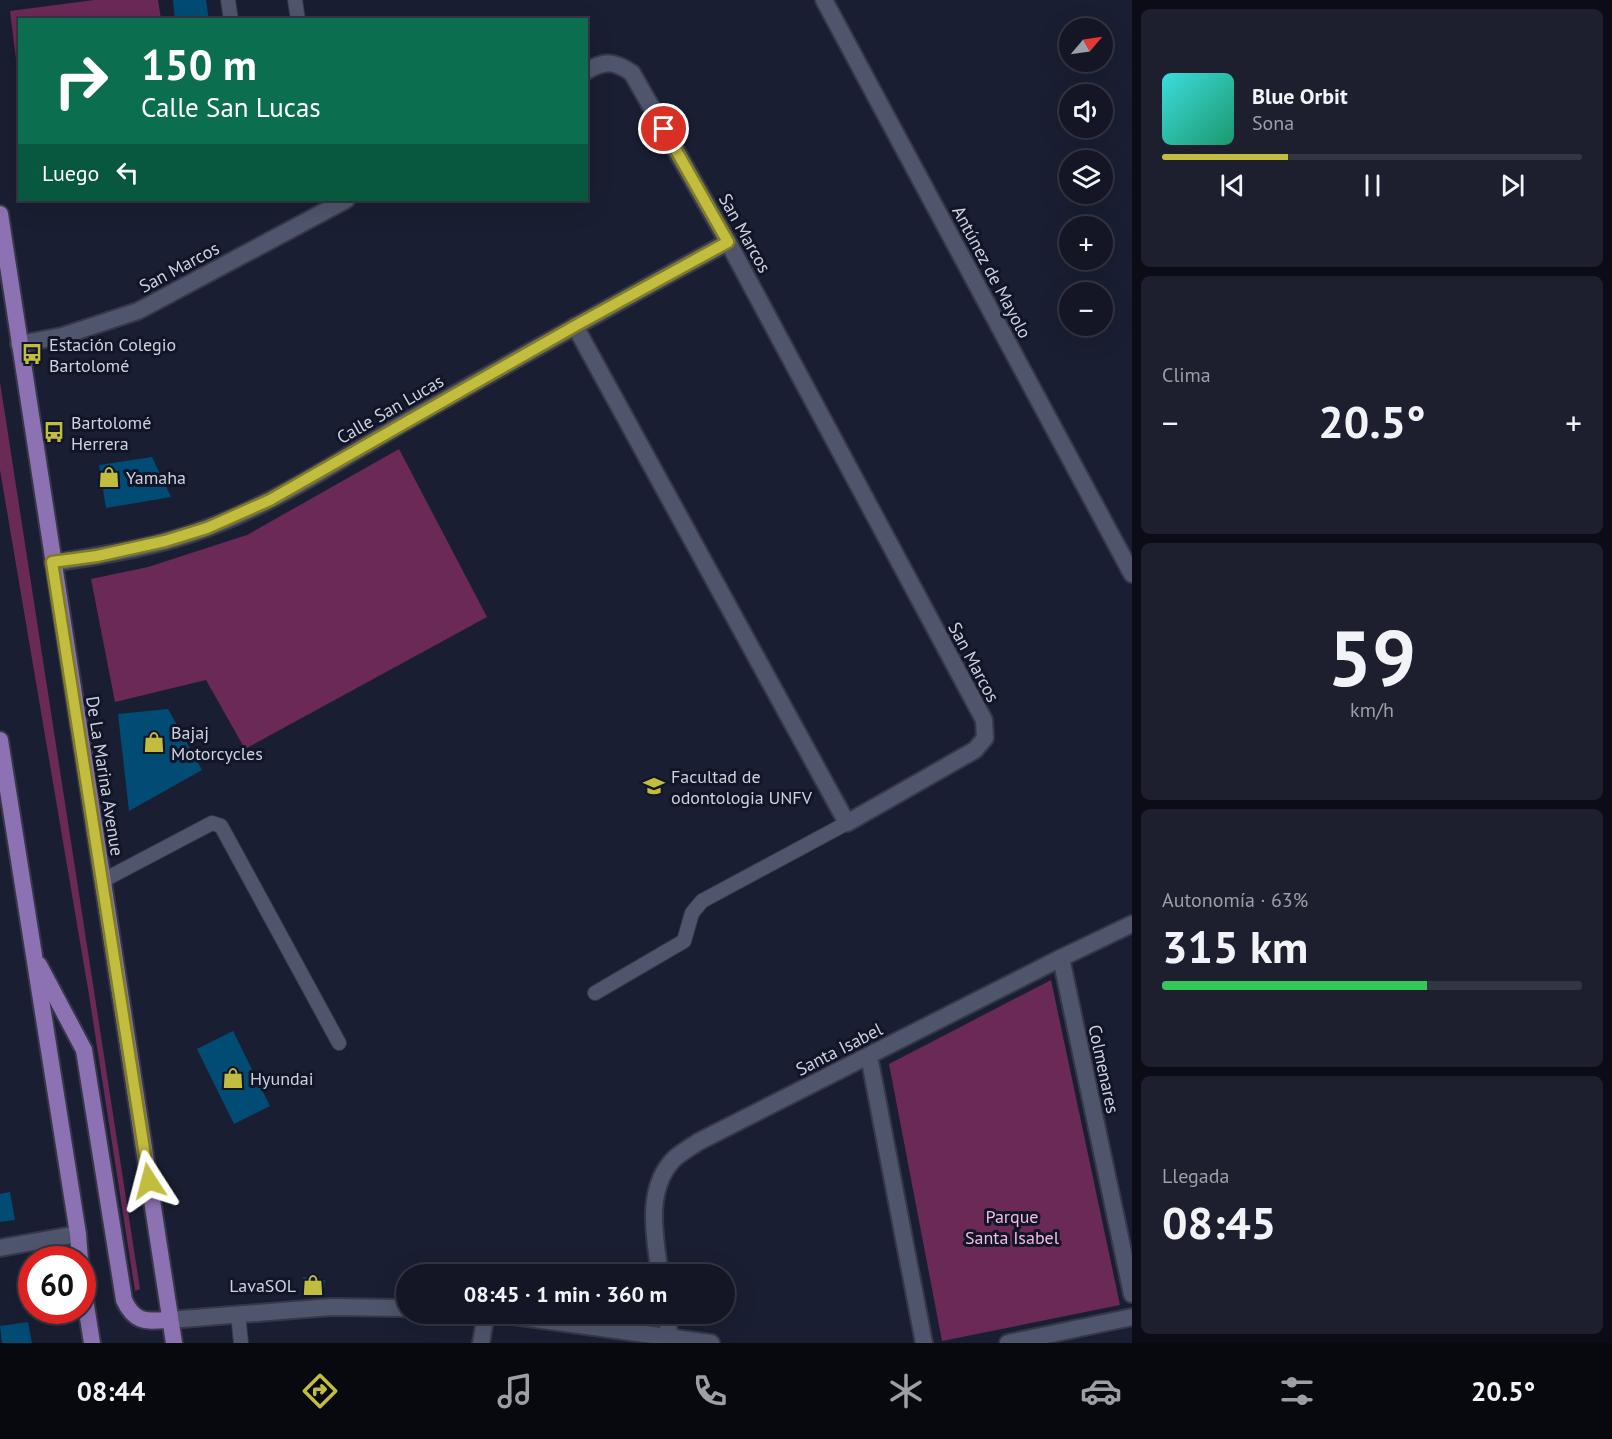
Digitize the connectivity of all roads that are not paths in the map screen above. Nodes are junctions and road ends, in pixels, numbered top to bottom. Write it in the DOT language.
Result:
graph roads {
  1 [pos="228,0"];
  2 [pos="295,0"];
  3 [pos="825,0"];
  4 [pos="231,18"];
  5 [pos="298,18"];
  6 [pos="588,70"];
  7 [pos="344,201"];
  8 [pos="0,214"];
  9 [pos="728,242"];
  10 [pos="575,326"];
  11 [pos="19,344"];
  12 [pos="52,562"];
  13 [pos="1130,565"];
  14 [pos="0,740"];
  15 [pos="4,796"];
  16 [pos="847,823"];
  17 [pos="102,881"];
  18 [pos="1132,924"];
  19 [pos="33,954"];
  20 [pos="1061,958"];
  21 [pos="595,993"];
  22 [pos="339,1043"];
  23 [pos="869,1056"];
  24 [pos="78,1234"];
  25 [pos="79,1246"];
  26 [pos="0,1248"];
  27 [pos="658,1264"];
  28 [pos="1132,1294"];
  29 [pos="396,1308"];
  30 [pos="238,1314"];
  31 [pos="1132,1317"];
  32 [pos="170,1320"];
  33 [pos="89,1324"];
  34 [pos="485,1324"];
  35 [pos="564,1324"];
  36 [pos="668,1324"];
  37 [pos="670,1340"];
  38 [pos="92,1343"];
  39 [pos="174,1343"];
  40 [pos="241,1343"];
  41 [pos="482,1343"];
  42 [pos="711,1343"];
  43 [pos="924,1343"];
  44 [pos="1008,1343"];
  1 -- 4 [label="lane"];
  2 -- 5 [label="lane"];
  3 -- 13 [label="street, Antúnez de Mayolo"];
  6 -- 9 [label="street, San Marcos"];
  7 -- 11 [label="street, San Marcos"];
  8 -- 11 [label="main road, De La Marina Avenue"];
  9 -- 10 [label="street, Calle San Lucas"];
  9 -- 16 [label="street, San Marcos"];
  10 -- 12 [label="street, Calle San Lucas"];
  10 -- 16 [label="street"];
  11 -- 12 [label="main road, De La Marina Avenue"];
  12 -- 17 [label="main road, De La Marina Avenue"];
  14 -- 15 [label="main road"];
  15 -- 19 [label="main road"];
  16 -- 21 [label="lane"];
  17 -- 22 [label="lane"];
  17 -- 32 [label="main road, De La Marina Avenue"];
  18 -- 20 [label="street, Santa Isabel"];
  19 -- 24 [label="main road"];
  19 -- 32 [label="main road"];
  20 -- 23 [label="street, Santa Isabel"];
  20 -- 28 [label="street, Colmenares"];
  23 -- 27 [label="street, Santa Isabel"];
  23 -- 43 [label="street"];
  24 -- 25 [label="main road"];
  24 -- 26 [label="street"];
  29 -- 30 [label="street"];
  30 -- 32 [label="street"];
  30 -- 40 [label="lane"];
  31 -- 44 [label="street"];
  32 -- 39 [label="main road, De La Marina Avenue"];
  33 -- 38 [label="main road"];
  34 -- 41 [label="street"];
  35 -- 37 [label="street"];
  36 -- 37 [label="street"];
  37 -- 42 [label="street"];
}
